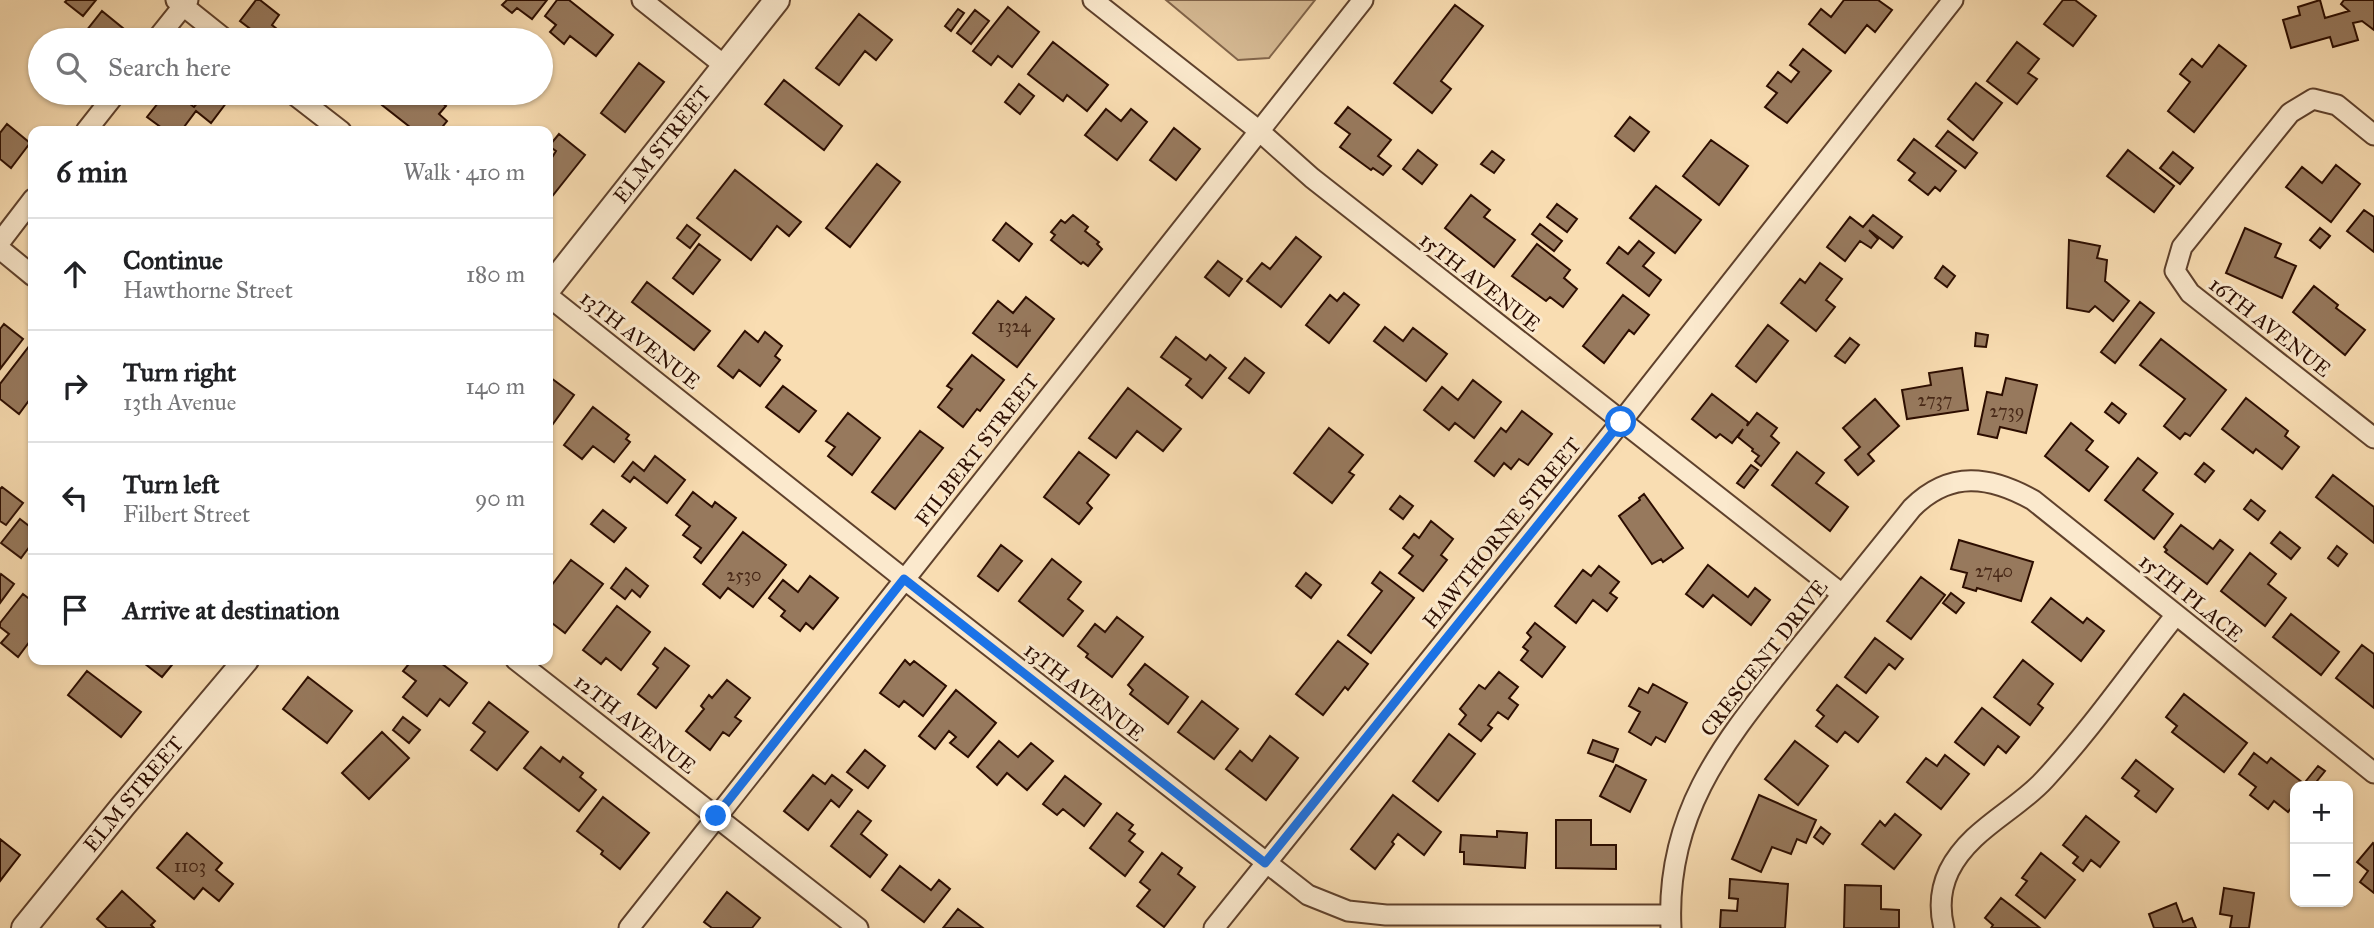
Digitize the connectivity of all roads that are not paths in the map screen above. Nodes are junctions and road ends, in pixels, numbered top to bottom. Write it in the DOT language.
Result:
graph roads {
  1 [pos="642,0"];
  2 [pos="777,0"];
  3 [pos="1093,0"];
  4 [pos="1363,0"];
  5 [pos="1954,0"];
  6 [pos="182,2"];
  7 [pos="164,28"];
  8 [pos="212,28"];
  9 [pos="725,65"];
  10 [pos="107,105"];
  11 [pos="307,105"];
  12 [pos="90,126"];
  13 [pos="335,126"];
  14 [pos="1258,130"];
  15 [pos="2374,135"];
  16 [pos="28,206"];
  17 [pos="0,242"];
  18 [pos="0,249"];
  19 [pos="28,272"];
  20 [pos="553,283"];
  21 [pos="553,300"];
  22 [pos="1621,422"];
  23 [pos="2374,438"];
  24 [pos="1969,480"];
  25 [pos="904,579"];
  26 [pos="1842,594"];
  27 [pos="2175,615"];
  28 [pos="242,665"];
  29 [pos="522,665"];
  30 [pos="2374,773"];
  31 [pos="716,816"];
  32 [pos="1265,863"];
  33 [pos="1670,922"];
  34 [pos="24,928"];
  35 [pos="629,928"];
  36 [pos="858,928"];
  37 [pos="1214,928"];
  38 [pos="1944,928"];
  1 -- 9 [label="street"];
  2 -- 9 [label="street, ELM STREET"];
  3 -- 14 [label="street, 15TH AVENUE"];
  4 -- 14 [label="street, FILBERT STREET"];
  5 -- 22 [label="street, HAWTHORNE STREET"];
  6 -- 7 [label="street"];
  6 -- 8 [label="street"];
  9 -- 20 [label="street, ELM STREET"];
  10 -- 12 [label="street"];
  11 -- 13 [label="street"];
  14 -- 22 [label="street, 15TH AVENUE"];
  14 -- 25 [label="street, FILBERT STREET"];
  15 -- 23 [label="street, 16TH AVENUE"];
  16 -- 17 [label="street"];
  18 -- 19 [label="street"];
  21 -- 25 [label="street, 13TH AVENUE"];
  22 -- 26 [label="street, 15TH AVENUE"];
  22 -- 32 [label="street, HAWTHORNE STREET"];
  24 -- 26 [label="street, CRESCENT DRIVE"];
  24 -- 27 [label="street, 15TH PLACE"];
  25 -- 31 [label="street, FILBERT STREET"];
  25 -- 32 [label="street, 13TH AVENUE"];
  26 -- 33 [label="street, CRESCENT DRIVE"];
  27 -- 30 [label="street, 15TH PLACE"];
  27 -- 38 [label="street"];
  28 -- 34 [label="street, ELM STREET"];
  29 -- 31 [label="street, 12TH AVENUE"];
  31 -- 35 [label="street, FILBERT STREET"];
  31 -- 36 [label="street, 12TH AVENUE"];
  32 -- 33 [label="street, 13TH AVENUE"];
  32 -- 37 [label="street, HAWTHORNE STREET"];
}
